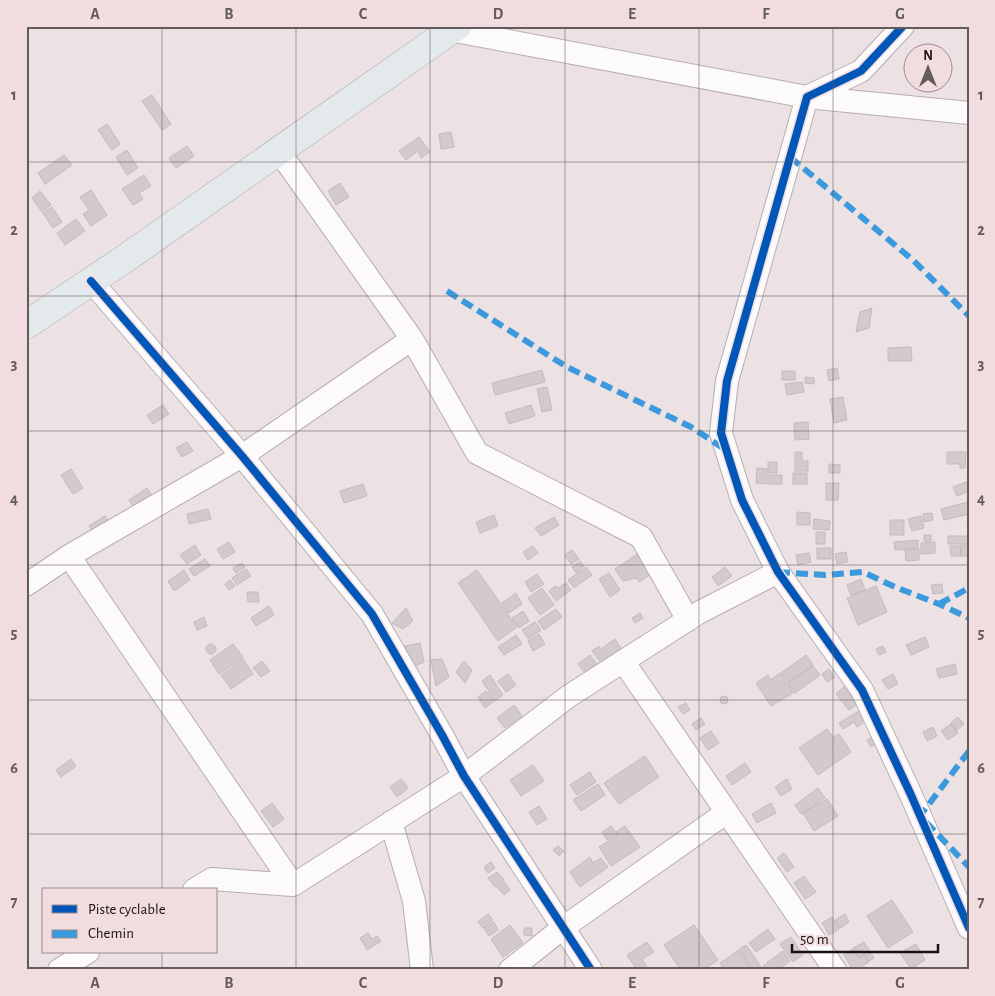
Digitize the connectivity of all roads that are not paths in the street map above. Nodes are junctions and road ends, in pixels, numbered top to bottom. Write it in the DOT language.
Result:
graph roads {
  1 [pos="903,26"];
  2 [pos="454,28"];
  3 [pos="806,97"];
  4 [pos="969,113"];
  5 [pos="278,150"];
  6 [pos="91,281"];
  7 [pos="26,325"];
  8 [pos="412,339"];
  9 [pos="242,456"];
  10 [pos="69,556"];
  11 [pos="778,572"];
  12 [pos="26,585"];
  13 [pos="688,620"];
  14 [pos="623,661"];
  15 [pos="464,776"];
  16 [pos="727,812"];
  17 [pos="391,822"];
  18 [pos="294,885"];
  19 [pos="197,888"];
  20 [pos="564,927"];
  21 [pos="969,928"];
  22 [pos="85,954"];
  23 [pos="59,970"];
  24 [pos="422,970"];
  25 [pos="510,970"];
  26 [pos="592,970"];
  27 [pos="835,970"];
  1 -- 3 [label="street"];
  2 -- 3 [label="street"];
  2 -- 5 [label="main road"];
  3 -- 4 [label="street"];
  3 -- 11 [label="street"];
  5 -- 6 [label="main road"];
  5 -- 8 [label="street"];
  6 -- 7 [label="main road"];
  6 -- 9 [label="street"];
  8 -- 9 [label="street"];
  8 -- 13 [label="street"];
  9 -- 10 [label="street"];
  9 -- 15 [label="street"];
  10 -- 12 [label="street"];
  10 -- 18 [label="street"];
  11 -- 13 [label="street"];
  11 -- 21 [label="street"];
  13 -- 14 [label="street"];
  14 -- 15 [label="street"];
  14 -- 16 [label="street"];
  15 -- 17 [label="street"];
  15 -- 20 [label="street"];
  16 -- 20 [label="street"];
  16 -- 27 [label="street"];
  17 -- 18 [label="street"];
  17 -- 24 [label="street"];
  18 -- 19 [label="street"];
  20 -- 25 [label="street"];
  20 -- 26 [label="street"];
  22 -- 23 [label="street"];
}
